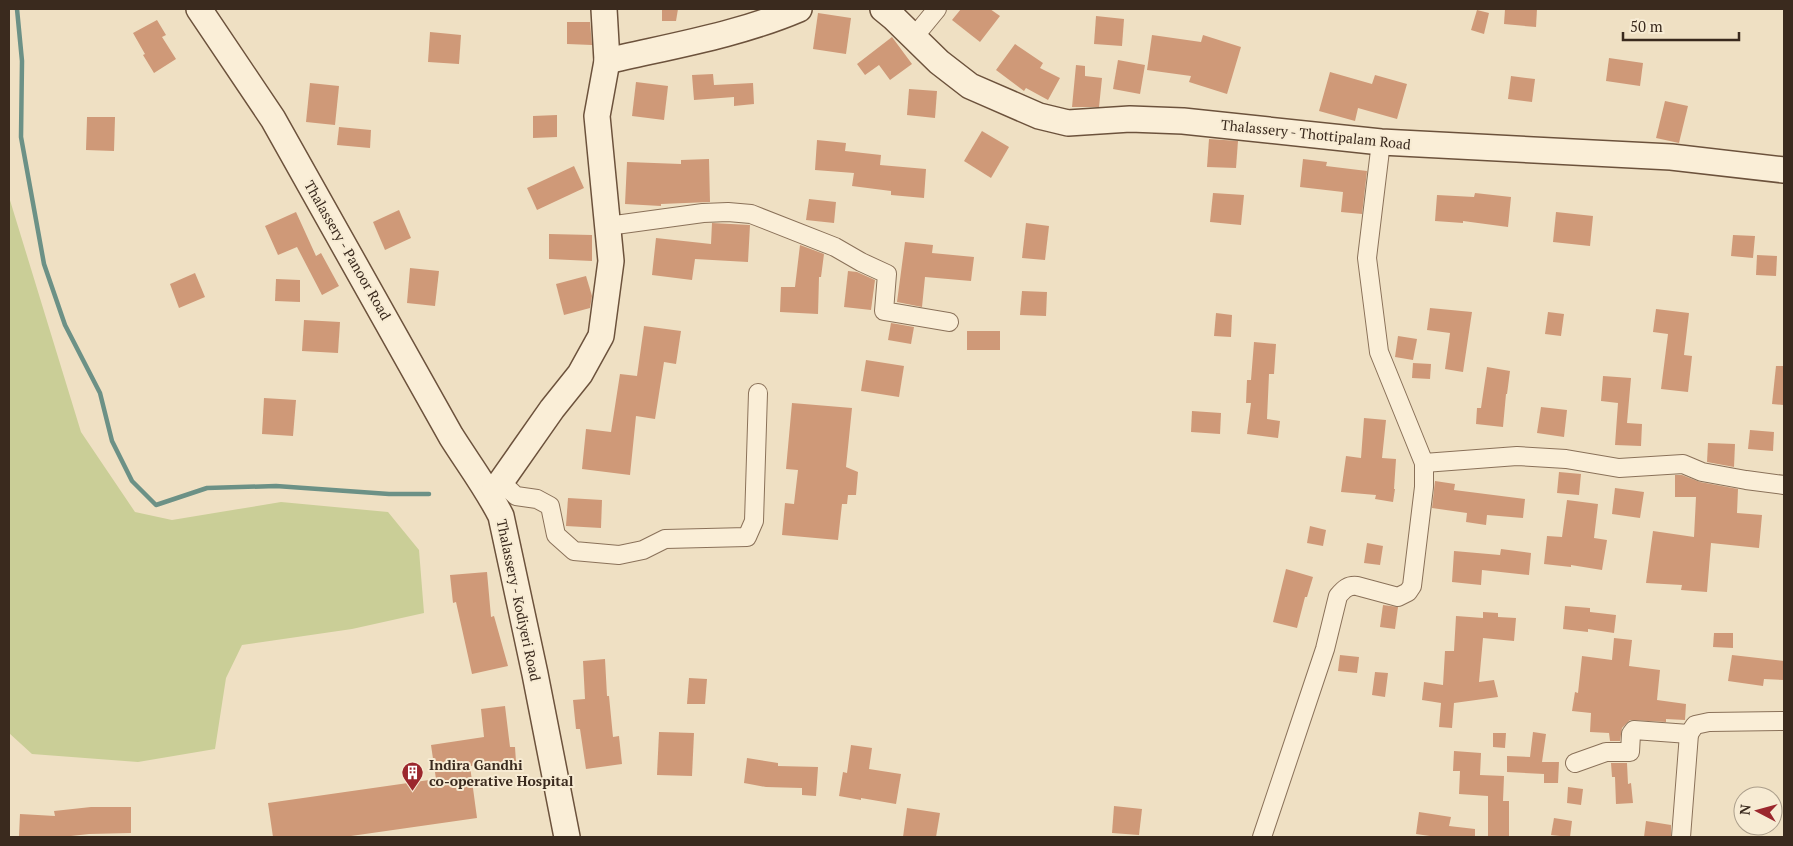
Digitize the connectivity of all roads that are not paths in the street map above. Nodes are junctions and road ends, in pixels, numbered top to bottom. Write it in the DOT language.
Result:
graph roads {
  1 [pos="199,9"];
  2 [pos="604,9"];
  3 [pos="799,9"];
  4 [pos="883,9"];
  5 [pos="937,9"];
  6 [pos="914,37"];
  7 [pos="607,61"];
  8 [pos="1381,142"];
  9 [pos="1784,170"];
  10 [pos="608,226"];
  11 [pos="949,322"];
  12 [pos="758,393"];
  13 [pos="1424,463"];
  14 [pos="1784,485"];
  15 [pos="496,489"];
  16 [pos="1784,721"];
  17 [pos="1689,734"];
  18 [pos="1575,763"];
  19 [pos="567,837"];
  20 [pos="1262,837"];
  21 [pos="1682,837"];
  1 -- 15 [label="main road, Thalassery - Panoor Road"];
  2 -- 7 [label="main road"];
  3 -- 7 [label="main road"];
  4 -- 6 [label="main road, Thalassery - Thottipalam Road"];
  5 -- 6 [label="street"];
  6 -- 8 [label="main road, Thalassery - Thottipalam Road"];
  7 -- 10 [label="main road"];
  8 -- 9 [label="main road, Thalassery - Thottipalam Road"];
  8 -- 13 [label="street"];
  10 -- 11 [label="street"];
  10 -- 15 [label="main road"];
  12 -- 15 [label="street"];
  13 -- 14 [label="street"];
  13 -- 20 [label="street"];
  15 -- 19 [label="main road, Thalassery - Kodiyeri Road"];
  16 -- 17 [label="street"];
  17 -- 18 [label="street"];
  17 -- 21 [label="street"];
}
